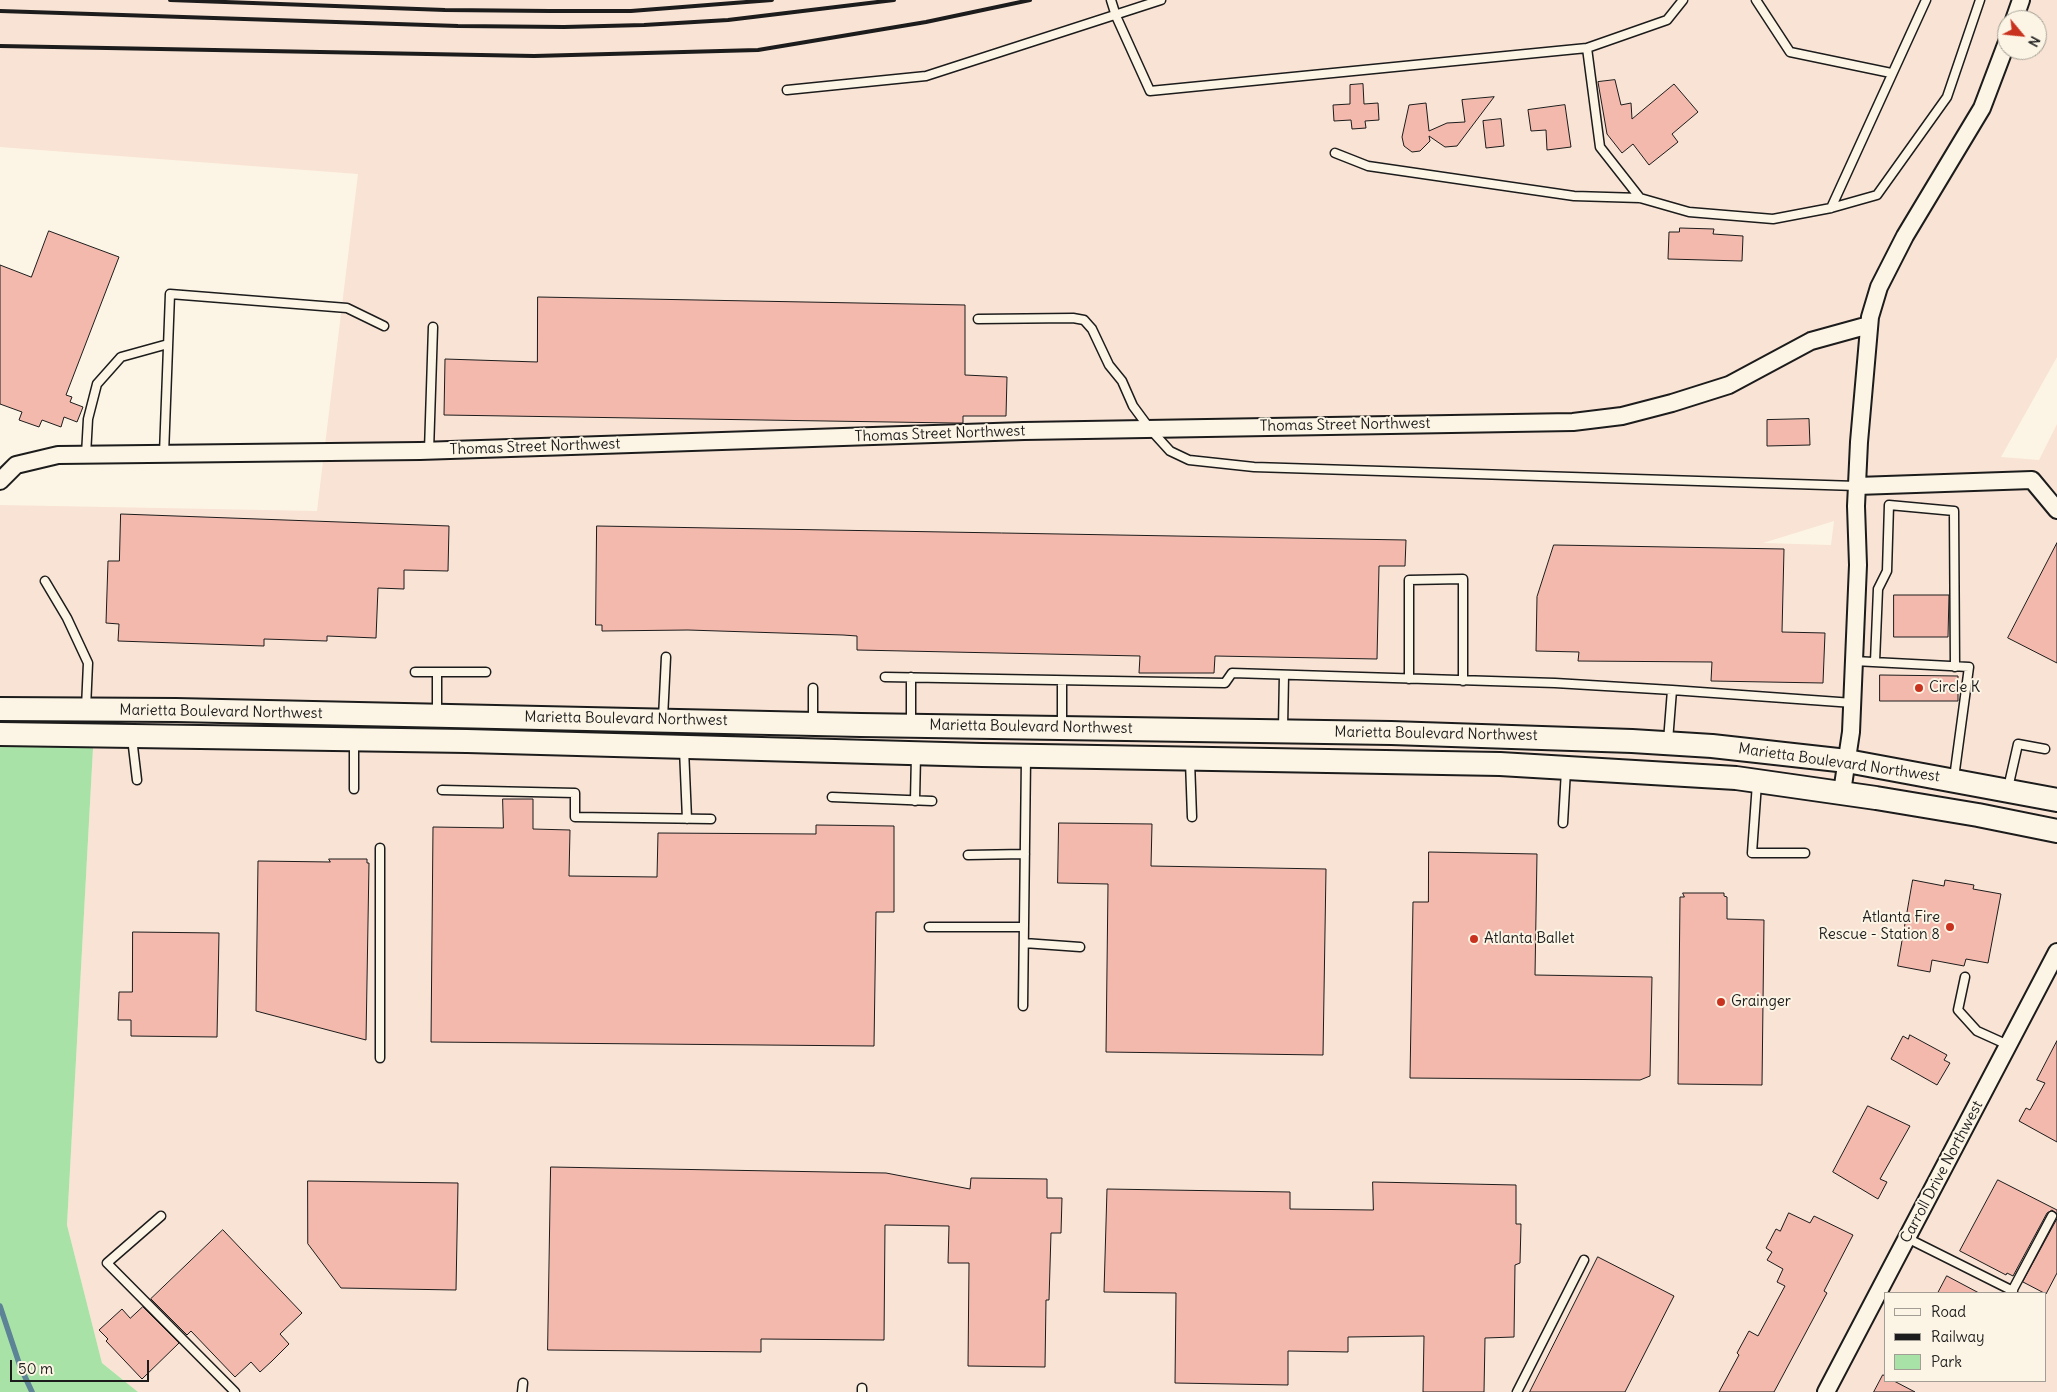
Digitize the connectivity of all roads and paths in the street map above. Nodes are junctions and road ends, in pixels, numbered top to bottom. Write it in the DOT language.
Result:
graph roads {
  1 [pos="1111,0"];
  2 [pos="1161,0"];
  3 [pos="1683,0"];
  4 [pos="1756,0"];
  5 [pos="1926,0"];
  6 [pos="1980,0"];
  7 [pos="1116,16"];
  8 [pos="1586,48"];
  9 [pos="2000,60"];
  10 [pos="1891,73"];
  11 [pos="787,90"];
  12 [pos="1335,153"];
  13 [pos="1640,198"];
  14 [pos="1831,208"];
  15 [pos="978,319"];
  16 [pos="1870,325"];
  17 [pos="384,326"];
  18 [pos="433,326"];
  19 [pos="168,344"];
  20 [pos="1150,429"];
  21 [pos="429,451"];
  22 [pos="164,454"];
  23 [pos="86,455"];
  24 [pos="0,481"];
  25 [pos="1857,486"];
  26 [pos="2057,510"];
  27 [pos="45,581"];
  28 [pos="666,658"];
  29 [pos="1854,661"];
  30 [pos="1875,662"];
  31 [pos="1955,666"];
  32 [pos="415,672"];
  33 [pos="437,672"];
  34 [pos="486,672"];
  35 [pos="1284,675"];
  36 [pos="885,677"];
  37 [pos="911,678"];
  38 [pos="1409,679"];
  39 [pos="1062,681"];
  40 [pos="1463,681"];
  41 [pos="814,688"];
  42 [pos="1672,690"];
  43 [pos="1853,703"];
  44 [pos="0,709"];
  45 [pos="86,710"];
  46 [pos="437,715"];
  47 [pos="663,720"];
  48 [pos="813,724"];
  49 [pos="912,725"];
  50 [pos="1062,728"];
  51 [pos="1283,731"];
  52 [pos="0,734"];
  53 [pos="132,736"];
  54 [pos="354,740"];
  55 [pos="1668,743"];
  56 [pos="684,747"];
  57 [pos="2045,749"];
  58 [pos="916,753"];
  59 [pos="1026,756"];
  60 [pos="1190,758"];
  61 [pos="1847,761"];
  62 [pos="1566,768"];
  63 [pos="137,780"];
  64 [pos="1954,780"];
  65 [pos="1757,781"];
  66 [pos="354,789"];
  67 [pos="442,790"];
  68 [pos="2008,790"];
  69 [pos="1842,792"];
  70 [pos="832,797"];
  71 [pos="2057,800"];
  72 [pos="914,801"];
  73 [pos="932,801"];
  74 [pos="1192,817"];
  75 [pos="687,818"];
  76 [pos="710,819"];
  77 [pos="1563,823"];
  78 [pos="2057,831"];
  79 [pos="380,848"];
  80 [pos="1805,853"];
  81 [pos="1025,854"];
  82 [pos="968,855"];
  83 [pos="929,927"];
  84 [pos="1024,927"];
  85 [pos="1024,943"];
  86 [pos="1080,947"];
  87 [pos="2057,952"];
  88 [pos="1965,977"];
  89 [pos="1023,1006"];
  90 [pos="2008,1045"];
  91 [pos="380,1058"];
  92 [pos="161,1216"];
  93 [pos="2052,1216"];
  94 [pos="1907,1238"];
  95 [pos="1584,1260"];
  96 [pos="2012,1292"];
  97 [pos="523,1383"];
  98 [pos="235,1392"];
  99 [pos="522,1392"];
  100 [pos="1517,1392"];
  101 [pos="1826,1392"];
  1 -- 7 [label="lane"];
  2 -- 7 [label="lane"];
  3 -- 8 [label="lane"];
  4 -- 10 [label="lane"];
  5 -- 10 [label="lane"];
  6 -- 14 [label="lane"];
  7 -- 8 [label="lane"];
  7 -- 11 [label="lane"];
  8 -- 13 [label="lane"];
  9 -- 16 [label="street"];
  10 -- 14 [label="lane"];
  12 -- 13 [label="lane"];
  13 -- 14 [label="lane"];
  15 -- 20 [label="lane"];
  16 -- 20 [label="street, Thomas Street Northwest"];
  16 -- 25 [label="street"];
  17 -- 19 [label="lane"];
  18 -- 21 [label="lane"];
  19 -- 22 [label="lane"];
  19 -- 23 [label="lane"];
  20 -- 21 [label="street, Thomas Street Northwest"];
  20 -- 25 [label="lane"];
  21 -- 22 [label="street, Thomas Street Northwest"];
  22 -- 23 [label="street, Thomas Street Northwest"];
  23 -- 24 [label="street, Thomas Street Northwest"];
  25 -- 26 [label="street"];
  25 -- 29 [label="street"];
  27 -- 45 [label="lane"];
  28 -- 47 [label="lane"];
  29 -- 30 [label="lane"];
  29 -- 43 [label="street"];
  30 -- 31 [label="lane"];
  30 -- 31 [label="lane"];
  31 -- 64 [label="lane"];
  32 -- 33 [label="lane"];
  33 -- 34 [label="lane"];
  33 -- 46 [label="lane"];
  35 -- 38 [label="lane"];
  35 -- 39 [label="lane"];
  35 -- 51 [label="lane"];
  36 -- 37 [label="lane"];
  37 -- 39 [label="lane"];
  37 -- 49 [label="lane"];
  38 -- 40 [label="lane"];
  38 -- 40 [label="lane"];
  39 -- 50 [label="lane"];
  40 -- 42 [label="lane"];
  41 -- 48 [label="lane"];
  42 -- 43 [label="lane"];
  42 -- 55 [label="lane"];
  43 -- 61 [label="street"];
  44 -- 45 [label="main road, Marietta Boulevard Northwest"];
  45 -- 46 [label="main road, Marietta Boulevard Northwest"];
  46 -- 47 [label="main road, Marietta Boulevard Northwest"];
  47 -- 48 [label="main road, Marietta Boulevard Northwest"];
  48 -- 49 [label="main road, Marietta Boulevard Northwest"];
  49 -- 50 [label="main road, Marietta Boulevard Northwest"];
  50 -- 51 [label="main road, Marietta Boulevard Northwest"];
  51 -- 55 [label="main road, Marietta Boulevard Northwest"];
  52 -- 53 [label="main road"];
  53 -- 54 [label="main road"];
  53 -- 63 [label="lane"];
  54 -- 56 [label="main road"];
  54 -- 66 [label="lane"];
  55 -- 61 [label="main road, Marietta Boulevard Northwest"];
  56 -- 58 [label="main road"];
  56 -- 75 [label="lane"];
  57 -- 68 [label="lane"];
  58 -- 59 [label="main road"];
  58 -- 72 [label="lane"];
  59 -- 60 [label="main road"];
  59 -- 81 [label="lane"];
  60 -- 62 [label="main road"];
  60 -- 74 [label="lane"];
  61 -- 64 [label="main road, Marietta Boulevard Northwest"];
  61 -- 69 [label="street"];
  62 -- 65 [label="main road"];
  62 -- 77 [label="lane"];
  64 -- 68 [label="main road, Marietta Boulevard Northwest"];
  65 -- 69 [label="main road"];
  65 -- 80 [label="lane"];
  67 -- 75 [label="lane"];
  68 -- 71 [label="main road, Marietta Boulevard Northwest"];
  69 -- 78 [label="main road"];
  70 -- 72 [label="lane"];
  72 -- 73 [label="lane"];
  75 -- 76 [label="lane"];
  79 -- 91 [label="lane"];
  81 -- 82 [label="lane"];
  81 -- 84 [label="lane"];
  83 -- 84 [label="lane"];
  84 -- 85 [label="lane"];
  85 -- 86 [label="lane"];
  85 -- 89 [label="lane"];
  87 -- 90 [label="street, Carroll Drive Northwest"];
  88 -- 90 [label="lane"];
  90 -- 94 [label="street, Carroll Drive Northwest"];
  92 -- 98 [label="lane"];
  93 -- 96 [label="lane"];
  94 -- 96 [label="lane"];
  94 -- 101 [label="street, Carroll Drive Northwest"];
  95 -- 100 [label="lane"];
  97 -- 99 [label="lane"];
}
